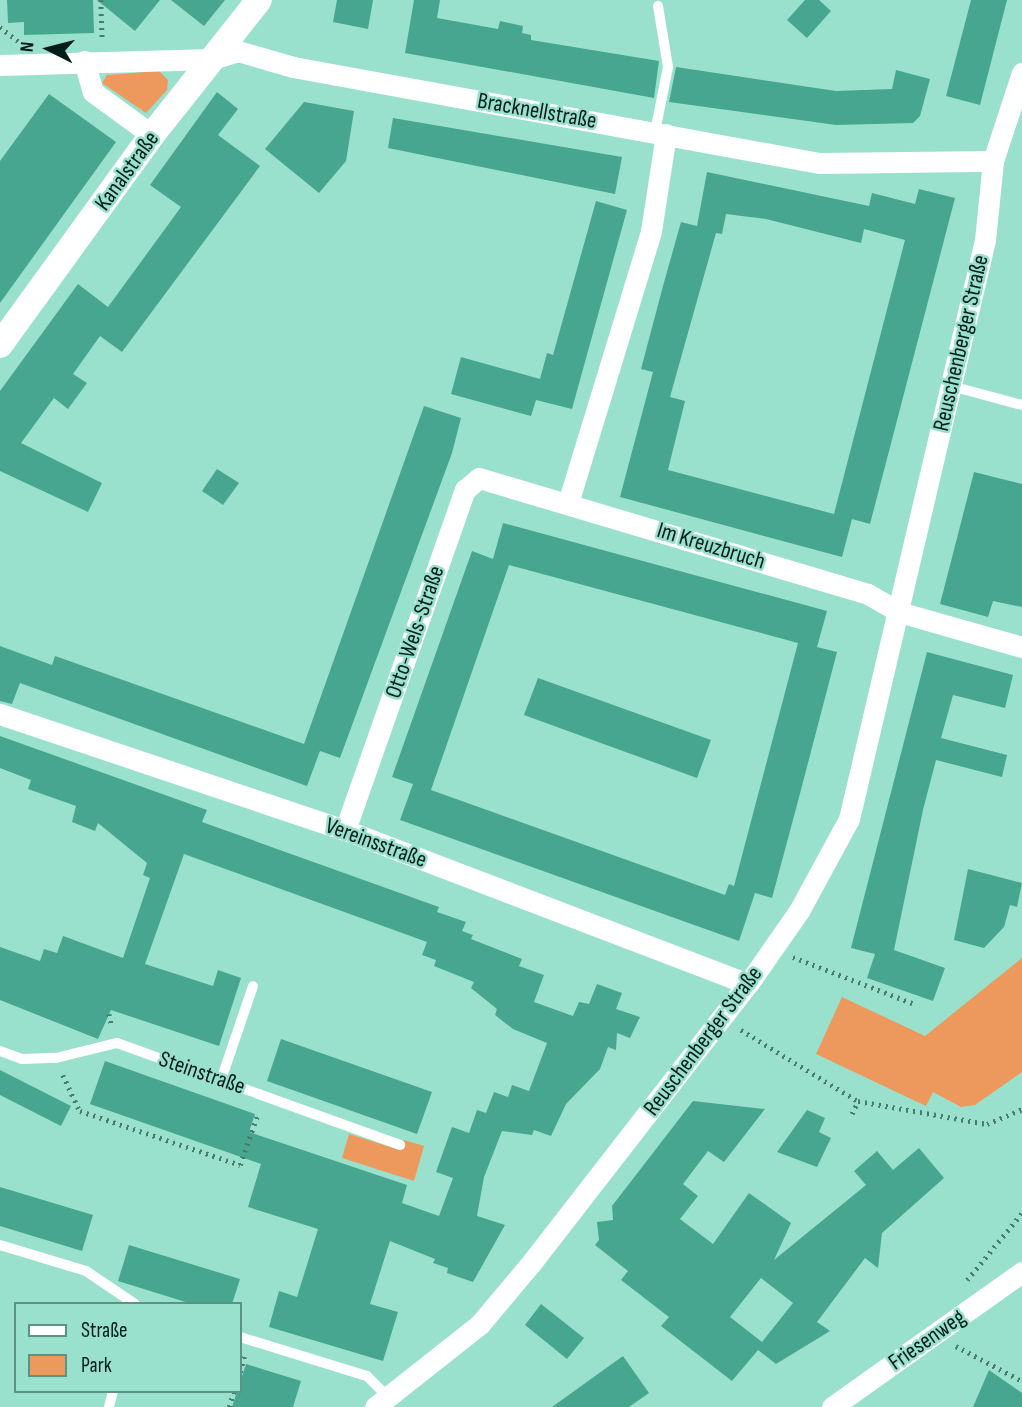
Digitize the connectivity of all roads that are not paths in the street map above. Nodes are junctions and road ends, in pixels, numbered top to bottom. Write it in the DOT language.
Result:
graph roads {
  1 [pos="259,0"];
  2 [pos="658,6"];
  3 [pos="212,59"];
  4 [pos="94,60"];
  5 [pos="0,65"];
  6 [pos="1022,74"];
  7 [pos="660,133"];
  8 [pos="152,135"];
  9 [pos="993,161"];
  10 [pos="0,345"];
  11 [pos="951,386"];
  12 [pos="1022,405"];
  13 [pos="520,488"];
  14 [pos="568,503"];
  15 [pos="899,612"];
  16 [pos="1022,648"];
  17 [pos="0,714"];
  18 [pos="345,830"];
  19 [pos="748,984"];
  20 [pos="253,986"];
  21 [pos="0,1051"];
  22 [pos="221,1080"];
  23 [pos="400,1145"];
  24 [pos="0,1245"];
  25 [pos="1022,1272"];
  26 [pos="132,1302"];
  27 [pos="242,1338"];
  28 [pos="381,1402"];
  29 [pos="832,1407"];
  1 -- 3 [label="street, Kanalstraße"];
  2 -- 7 [label="lane"];
  3 -- 4 [label="street, Bracknellstraße"];
  3 -- 7 [label="street, Bracknellstraße"];
  3 -- 8 [label="street, Kanalstraße"];
  4 -- 5 [label="street, Bracknellstraße"];
  4 -- 8 [label="street"];
  6 -- 9 [label="street, Reuschenberger Straße"];
  7 -- 9 [label="street, Bracknellstraße"];
  7 -- 14 [label="street"];
  8 -- 10 [label="street, Kanalstraße"];
  9 -- 11 [label="street, Reuschenberger Straße"];
  11 -- 12 [label="lane"];
  11 -- 15 [label="street, Reuschenberger Straße"];
  13 -- 14 [label="street, Im Kreuzbruch"];
  13 -- 18 [label="street, Otto-Wels-Straße"];
  14 -- 15 [label="street, Im Kreuzbruch"];
  15 -- 16 [label="street"];
  15 -- 19 [label="street, Reuschenberger Straße"];
  17 -- 18 [label="street, Vereinsstraße"];
  18 -- 19 [label="street, Vereinsstraße"];
  19 -- 28 [label="street, Reuschenberger Straße"];
  20 -- 22 [label="lane"];
  21 -- 22 [label="lane, Steinstraße"];
  22 -- 23 [label="lane, Steinstraße"];
  24 -- 26 [label="lane"];
  25 -- 29 [label="street, Friesenweg"];
  27 -- 28 [label="lane, Reuschenberger Straße"];
}
